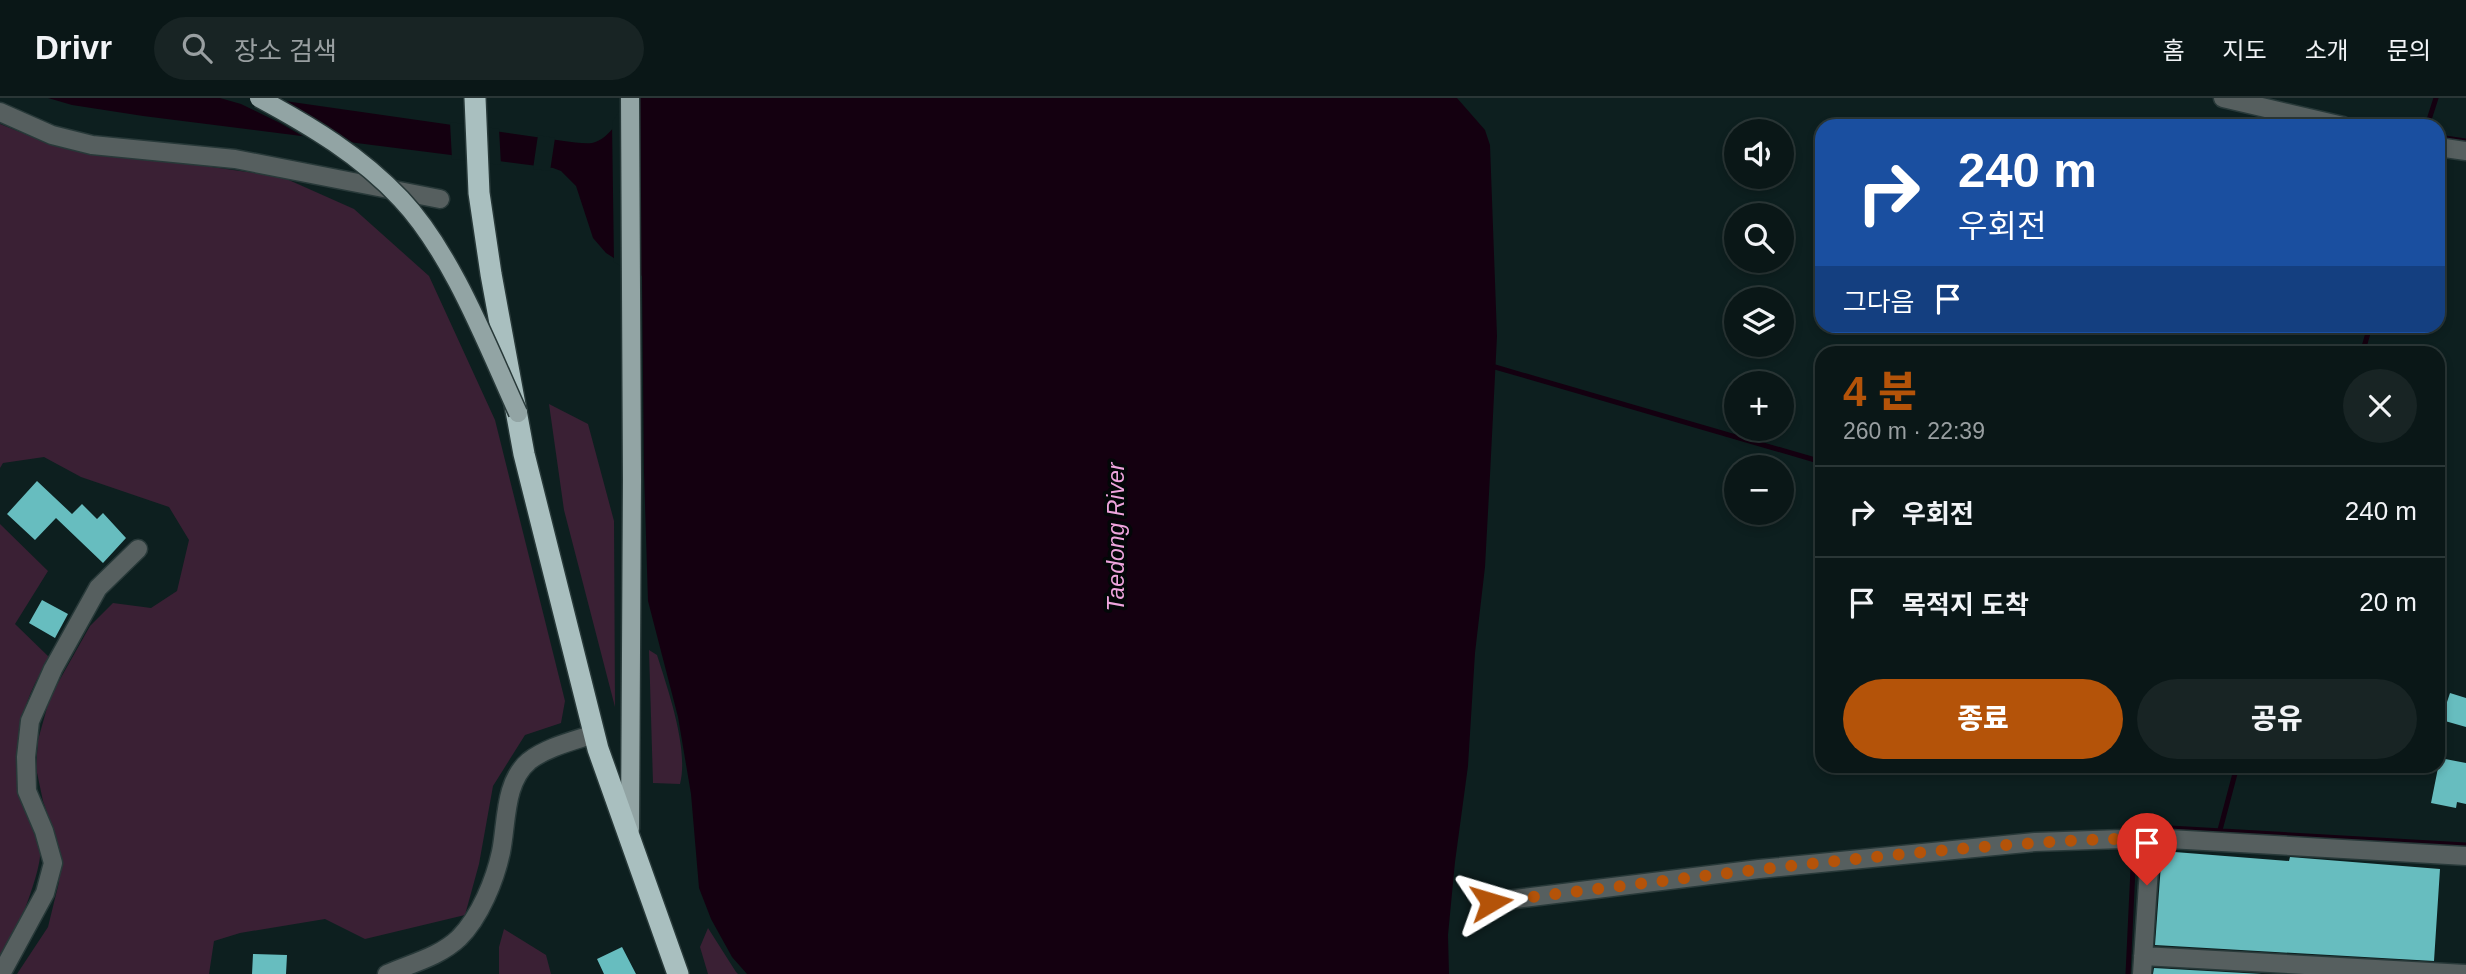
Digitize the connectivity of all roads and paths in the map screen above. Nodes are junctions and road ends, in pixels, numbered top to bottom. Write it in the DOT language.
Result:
graph roads {
  1 [pos="259,98"];
  2 [pos="475,98"];
  3 [pos="630,98"];
  4 [pos="2222,98"];
  5 [pos="0,112"];
  6 [pos="2313,119"];
  7 [pos="2445,148"];
  8 [pos="2466,151"];
  9 [pos="440,199"];
  10 [pos="518,413"];
  11 [pos="138,549"];
  12 [pos="596,742"];
  13 [pos="630,836"];
  14 [pos="2151,838"];
  15 [pos="2466,856"];
  16 [pos="1491,902"];
  17 [pos="2142,965"];
  18 [pos="1,974"];
  19 [pos="387,974"];
  20 [pos="678,974"];
  21 [pos="2466,974"];
  1 -- 10 [label="main road, bridge"];
  2 -- 10 [label="highway, bridge"];
  3 -- 13 [label="main road"];
  4 -- 6 [label="street"];
  5 -- 9 [label="street"];
  7 -- 8 [label="street"];
  10 -- 12 [label="highway"];
  11 -- 18 [label="street"];
  12 -- 13 [label="highway"];
  12 -- 19 [label="street"];
  13 -- 20 [label="highway"];
  14 -- 15 [label="street"];
  14 -- 16 [label="street"];
  14 -- 17 [label="street"];
  17 -- 21 [label="street"];
}
